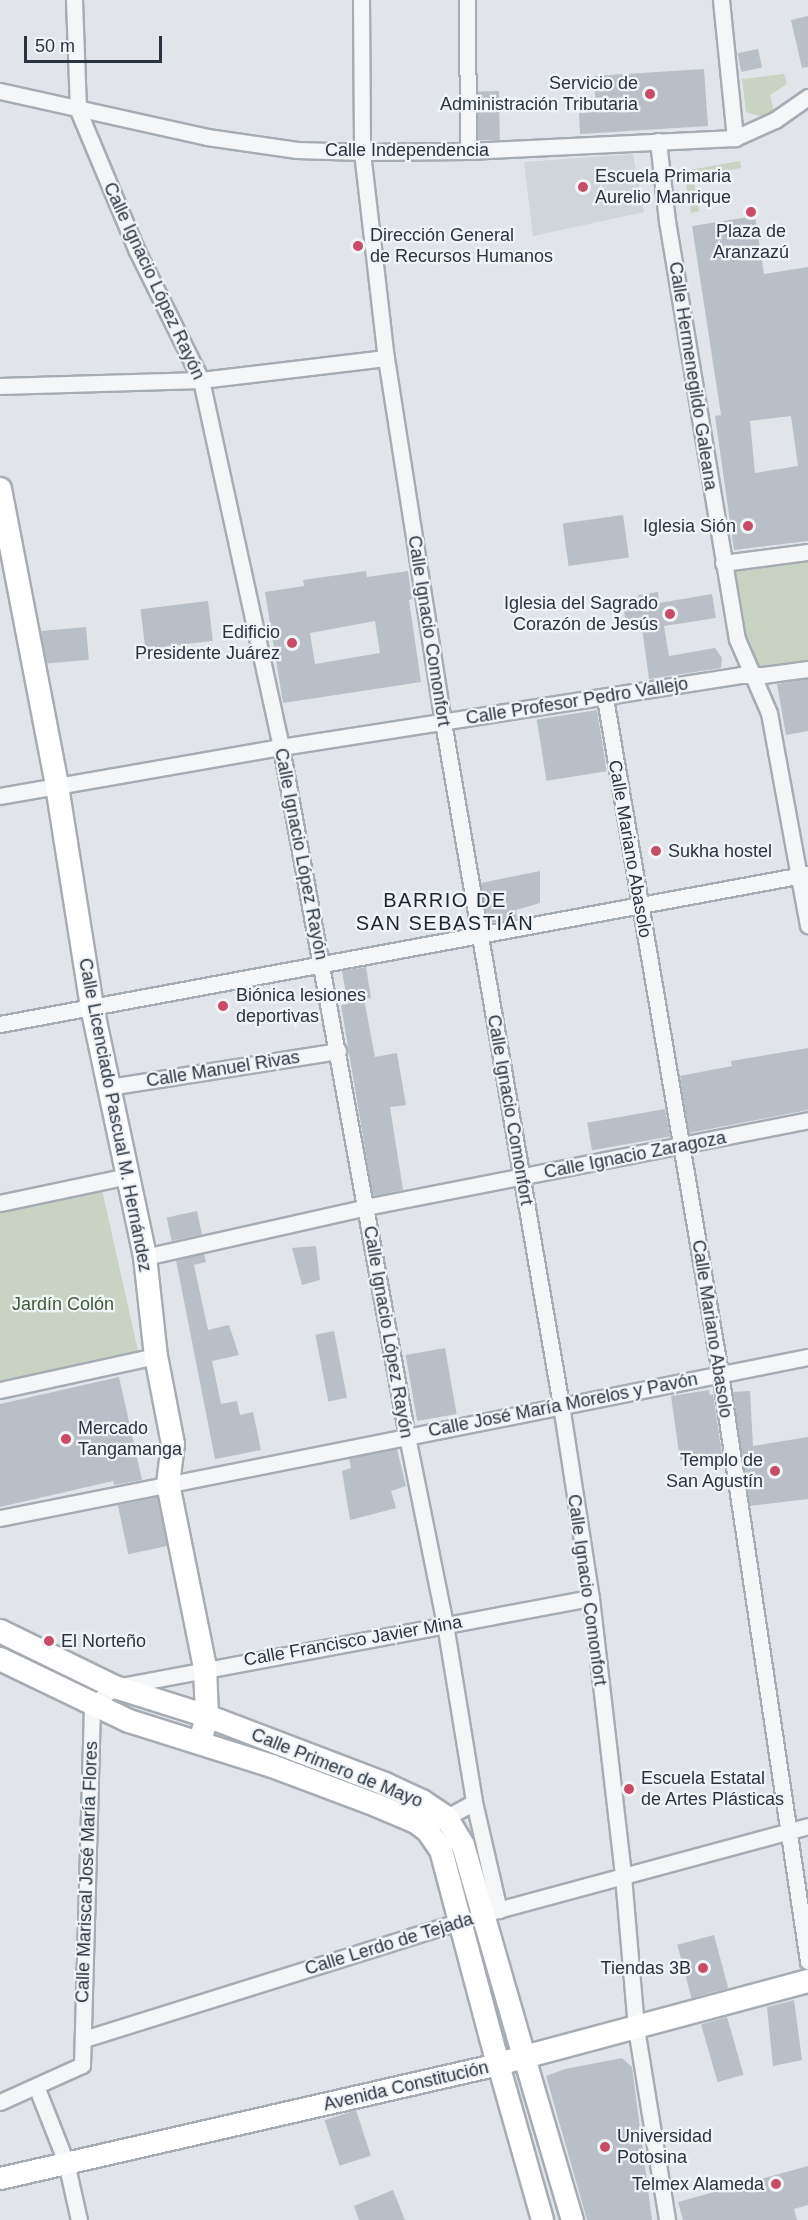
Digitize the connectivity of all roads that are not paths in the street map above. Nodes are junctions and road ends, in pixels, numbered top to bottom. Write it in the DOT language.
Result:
graph roads {
  1 [pos="74,0"];
  2 [pos="362,0"];
  3 [pos="467,0"];
  4 [pos="721,0"];
  5 [pos="0,91"];
  6 [pos="808,98"];
  7 [pos="78,110"];
  8 [pos="735,138"];
  9 [pos="658,141"];
  10 [pos="468,151"];
  11 [pos="362,152"];
  12 [pos="386,358"];
  13 [pos="201,380"];
  14 [pos="0,386"];
  15 [pos="0,489"];
  16 [pos="808,552"];
  17 [pos="723,562"];
  18 [pos="808,669"];
  19 [pos="758,675"];
  20 [pos="605,698"];
  21 [pos="443,722"];
  22 [pos="281,747"];
  23 [pos="57,786"];
  24 [pos="0,796"];
  25 [pos="804,875"];
  26 [pos="639,904"];
  27 [pos="808,924"];
  28 [pos="480,933"];
  29 [pos="322,964"];
  30 [pos="92,1006"];
  31 [pos="0,1023"];
  32 [pos="338,1051"];
  33 [pos="109,1087"];
  34 [pos="808,1120"];
  35 [pos="682,1145"];
  36 [pos="128,1176"];
  37 [pos="522,1177"];
  38 [pos="0,1203"];
  39 [pos="366,1207"];
  40 [pos="145,1257"];
  41 [pos="156,1356"];
  42 [pos="808,1357"];
  43 [pos="720,1373"];
  44 [pos="0,1390"];
  45 [pos="561,1405"];
  46 [pos="407,1436"];
  47 [pos="168,1484"];
  48 [pos="0,1518"];
  49 [pos="591,1598"];
  50 [pos="445,1624"];
  51 [pos="0,1631"];
  52 [pos="0,1659"];
  53 [pos="205,1668"];
  54 [pos="116,1687"];
  55 [pos="92,1705"];
  56 [pos="207,1716"];
  57 [pos="245,1731"];
  58 [pos="200,1742"];
  59 [pos="279,1744"];
  60 [pos="237,1754"];
  61 [pos="310,1756"];
  62 [pos="272,1766"];
  63 [pos="343,1768"];
  64 [pos="301,1778"];
  65 [pos="386,1784"];
  66 [pos="333,1789"];
  67 [pos="474,1802"];
  68 [pos="376,1805"];
  69 [pos="446,1817"];
  70 [pos="808,1826"];
  71 [pos="427,1830"];
  72 [pos="788,1831"];
  73 [pos="471,1868"];
  74 [pos="447,1873"];
  75 [pos="623,1876"];
  76 [pos="492,1912"];
  77 [pos="460,1921"];
  78 [pos="808,1961"];
  79 [pos="808,1981"];
  80 [pos="636,2028"];
  81 [pos="84,2040"];
  82 [pos="524,2056"];
  83 [pos="498,2064"];
  84 [pos="36,2086"];
  85 [pos="0,2103"];
  86 [pos="66,2162"];
  87 [pos="0,2178"];
  88 [pos="79,2220"];
  89 [pos="542,2220"];
  90 [pos="572,2220"];
  91 [pos="667,2220"];
  1 -- 7 [label="street, Calle Ignacio López Rayón"];
  2 -- 11 [label="street, Calle Ignacio Comonfort"];
  3 -- 10 [label="street"];
  4 -- 8 [label="street"];
  5 -- 7 [label="street, Calle Independencia"];
  6 -- 8 [label="street, Calle Independencia"];
  7 -- 11 [label="street, Calle Independencia"];
  7 -- 13 [label="street, Calle Ignacio López Rayón"];
  8 -- 9 [label="street, Calle Independencia"];
  9 -- 10 [label="street, Calle Independencia"];
  9 -- 17 [label="street, Calle Hermenegildo Galeana"];
  10 -- 11 [label="street, Calle Independencia"];
  11 -- 12 [label="street, Calle Ignacio Comonfort"];
  12 -- 13 [label="street"];
  12 -- 21 [label="street, Calle Ignacio Comonfort"];
  13 -- 14 [label="street"];
  13 -- 22 [label="street, Calle Ignacio López Rayón"];
  15 -- 23 [label="main road, Calle Licenciado Pascual M. Hernández"];
  16 -- 17 [label="street"];
  17 -- 19 [label="street, Calle Hermenegildo Galeana"];
  18 -- 19 [label="street, Calle Profesor Pedro Vallejo"];
  19 -- 20 [label="street, Calle Profesor Pedro Vallejo"];
  19 -- 25 [label="street, Calle Hermenegildo Galeana"];
  20 -- 21 [label="street, Calle Profesor Pedro Vallejo"];
  20 -- 26 [label="street, Calle Mariano Abasolo"];
  21 -- 22 [label="street, Calle Profesor Pedro Vallejo"];
  21 -- 28 [label="street, Calle Ignacio Comonfort"];
  22 -- 23 [label="street, Calle Profesor Pedro Vallejo"];
  22 -- 29 [label="street, Calle Ignacio López Rayón"];
  23 -- 24 [label="street, Calle Profesor Pedro Vallejo"];
  23 -- 30 [label="main road, Calle Licenciado Pascual M. Hernández"];
  25 -- 26 [label="street"];
  25 -- 27 [label="street, Calle Hermenegildo Galeana"];
  26 -- 28 [label="street"];
  26 -- 35 [label="street, Calle Mariano Abasolo"];
  28 -- 29 [label="street"];
  28 -- 37 [label="street, Calle Ignacio Comonfort"];
  29 -- 30 [label="street"];
  29 -- 32 [label="street, Calle Ignacio López Rayón"];
  30 -- 31 [label="street"];
  30 -- 33 [label="main road, Calle Licenciado Pascual M. Hernández"];
  32 -- 33 [label="street, Calle Manuel Rivas"];
  32 -- 39 [label="street, Calle Ignacio López Rayón"];
  33 -- 36 [label="main road, Calle Licenciado Pascual M. Hernández"];
  34 -- 35 [label="street, Calle Ignacio Zaragoza"];
  35 -- 37 [label="street, Calle Ignacio Zaragoza"];
  35 -- 43 [label="street, Calle Mariano Abasolo"];
  36 -- 38 [label="street"];
  36 -- 40 [label="main road, Calle Licenciado Pascual M. Hernández"];
  37 -- 39 [label="street, Calle Ignacio Zaragoza"];
  37 -- 45 [label="street, Calle Ignacio Comonfort"];
  39 -- 40 [label="street, Calle Ignacio Zaragoza"];
  39 -- 46 [label="street, Calle Ignacio López Rayón"];
  40 -- 41 [label="main road, Calle Licenciado Pascual M. Hernández"];
  41 -- 44 [label="street"];
  41 -- 47 [label="main road, Calle Licenciado Pascual M. Hernández"];
  42 -- 43 [label="street, Calle José María Morelos y Pavón"];
  43 -- 45 [label="street, Calle José María Morelos y Pavón"];
  43 -- 72 [label="street, Calle Mariano Abasolo"];
  45 -- 46 [label="street, Calle José María Morelos y Pavón"];
  45 -- 49 [label="street, Calle Ignacio Comonfort"];
  46 -- 47 [label="street, Calle José María Morelos y Pavón"];
  46 -- 50 [label="street, Calle Ignacio López Rayón"];
  47 -- 48 [label="street, Calle José María Morelos y Pavón"];
  47 -- 53 [label="main road, Calle Licenciado Pascual M. Hernández"];
  49 -- 50 [label="street, Calle Francisco Javier Mina"];
  49 -- 75 [label="street, Calle Ignacio Comonfort"];
  50 -- 53 [label="street, Calle Francisco Javier Mina"];
  50 -- 67 [label="street, Calle Ignacio López Rayón"];
  51 -- 54 [label="main road, Calle Primero de Mayo"];
  52 -- 55 [label="main road, Calle Primero de Mayo"];
  53 -- 54 [label="street, Calle Francisco Javier Mina"];
  53 -- 56 [label="main road, Calle Licenciado Pascual M. Hernández"];
  54 -- 55 [label="street"];
  54 -- 56 [label="main road, Calle Primero de Mayo"];
  55 -- 58 [label="main road, Calle Primero de Mayo"];
  55 -- 81 [label="street, Calle Mariscal José María Flores"];
  56 -- 57 [label="main road, Calle Primero de Mayo"];
  56 -- 58 [label="main road, Calle Licenciado Pascual M. Hernández"];
  57 -- 59 [label="main road, Calle Primero de Mayo"];
  57 -- 60 [label="main road"];
  58 -- 60 [label="main road, Calle Primero de Mayo"];
  59 -- 61 [label="main road, Calle Primero de Mayo"];
  59 -- 62 [label="main road"];
  60 -- 62 [label="main road, Calle Primero de Mayo"];
  61 -- 63 [label="main road, Calle Primero de Mayo"];
  61 -- 64 [label="main road"];
  62 -- 64 [label="main road, Calle Primero de Mayo"];
  63 -- 65 [label="main road, Calle Primero de Mayo"];
  63 -- 66 [label="main road"];
  64 -- 66 [label="main road, Calle Primero de Mayo"];
  65 -- 68 [label="main road"];
  65 -- 69 [label="main road, Calle Primero de Mayo"];
  66 -- 68 [label="main road, Calle Primero de Mayo"];
  67 -- 69 [label="street"];
  67 -- 76 [label="street, Calle Ignacio López Rayón"];
  68 -- 71 [label="main road, Calle Primero de Mayo"];
  69 -- 71 [label="street"];
  69 -- 73 [label="main road, Calle Primero de Mayo"];
  70 -- 72 [label="street, Calle Lerdo de Tejada"];
  71 -- 74 [label="main road, Calle Primero de Mayo"];
  72 -- 75 [label="street, Calle Lerdo de Tejada"];
  72 -- 78 [label="street, Calle Mariano Abasolo"];
  73 -- 74 [label="main road"];
  73 -- 76 [label="main road, Calle Primero de Mayo"];
  74 -- 77 [label="main road, Calle Primero de Mayo"];
  75 -- 76 [label="street, Calle Lerdo de Tejada"];
  75 -- 80 [label="street, Calle Ignacio Comonfort"];
  76 -- 77 [label="street, Calle Lerdo de Tejada"];
  76 -- 82 [label="main road, Calle Primero de Mayo"];
  77 -- 81 [label="street, Calle Lerdo de Tejada"];
  77 -- 83 [label="main road, Calle Primero de Mayo"];
  79 -- 80 [label="main road, Avenida Constitución"];
  80 -- 82 [label="main road, Avenida Constitución"];
  80 -- 91 [label="street, Calle Ignacio Comonfort"];
  81 -- 84 [label="street"];
  82 -- 83 [label="main road, Avenida Constitución"];
  82 -- 90 [label="main road, Calle Primero de Mayo"];
  83 -- 86 [label="main road, Avenida Constitución"];
  83 -- 89 [label="main road, Calle Primero de Mayo"];
  84 -- 85 [label="street"];
  84 -- 86 [label="street"];
  86 -- 87 [label="main road, Avenida Constitución"];
  86 -- 88 [label="street"];
}
